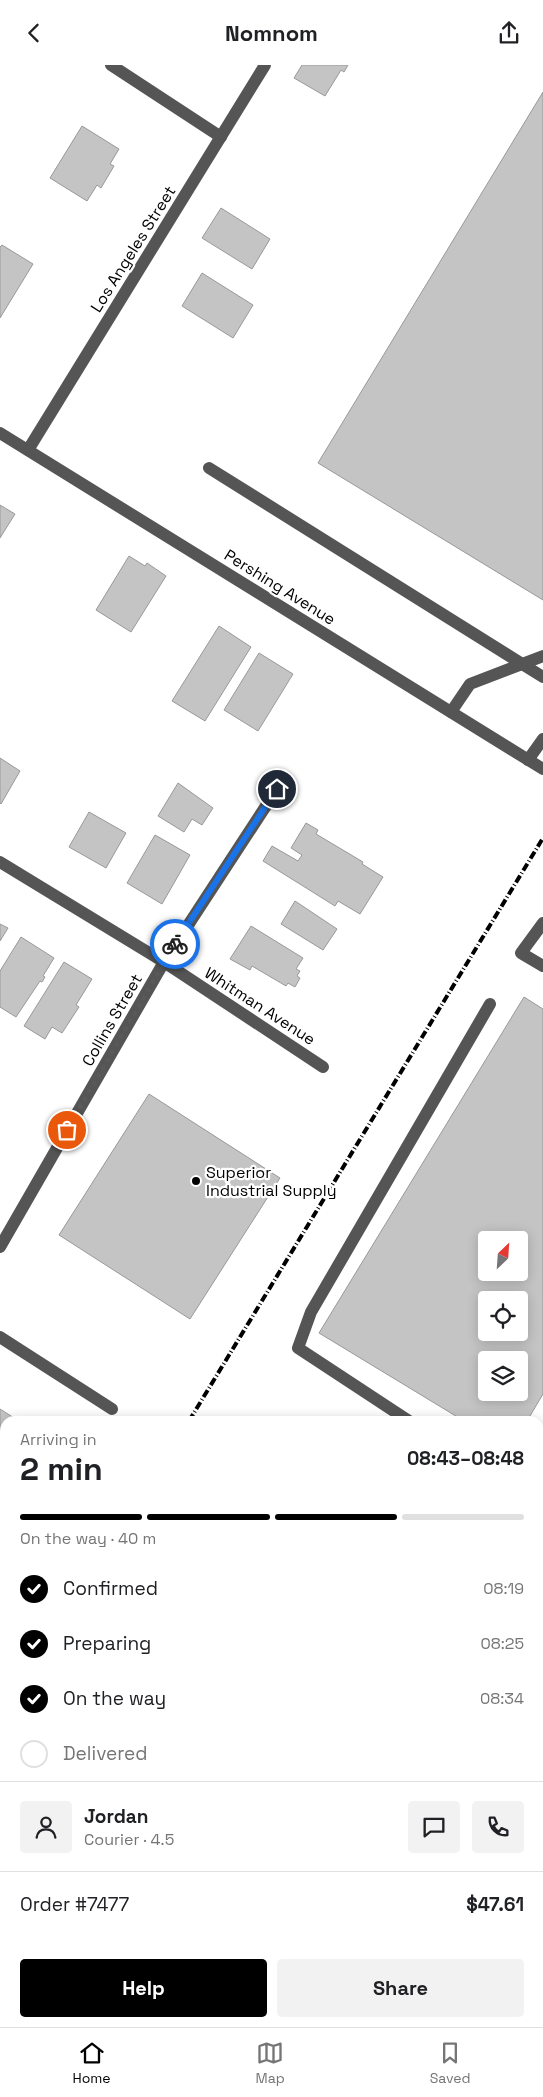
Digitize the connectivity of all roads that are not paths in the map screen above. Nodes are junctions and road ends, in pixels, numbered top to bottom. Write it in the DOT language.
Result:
graph roads {
  1 [pos="111,65"];
  2 [pos="264,65"];
  3 [pos="221,137"];
  4 [pos="0,433"];
  5 [pos="28,450"];
  6 [pos="209,468"];
  7 [pos="543,656"];
  8 [pos="522,664"];
  9 [pos="543,677"];
  10 [pos="450,712"];
  11 [pos="543,739"];
  12 [pos="528,760"];
  13 [pos="543,769"];
  14 [pos="277,789"];
  15 [pos="0,863"];
  16 [pos="543,923"];
  17 [pos="164,962"];
  18 [pos="543,966"];
  19 [pos="490,1004"];
  20 [pos="323,1067"];
  21 [pos="0,1247"];
  22 [pos="0,1337"];
  23 [pos="112,1409"];
  24 [pos="401,1416"];
  1 -- 3 [label="street"];
  2 -- 3 [label="street, Los Angeles Street"];
  3 -- 5 [label="street, Los Angeles Street"];
  4 -- 5 [label="street, Pershing Avenue"];
  5 -- 10 [label="street, Pershing Avenue"];
  6 -- 8 [label="street"];
  7 -- 8 [label="street"];
  8 -- 9 [label="street"];
  8 -- 10 [label="street"];
  10 -- 12 [label="street, Pershing Avenue"];
  11 -- 12 [label="street"];
  12 -- 13 [label="street, Pershing Avenue"];
  14 -- 17 [label="street, Collins Street"];
  15 -- 17 [label="street, Whitman Avenue"];
  16 -- 18 [label="street"];
  17 -- 20 [label="street, Whitman Avenue"];
  17 -- 21 [label="street, Collins Street"];
  19 -- 24 [label="street"];
  22 -- 23 [label="street"];
}
